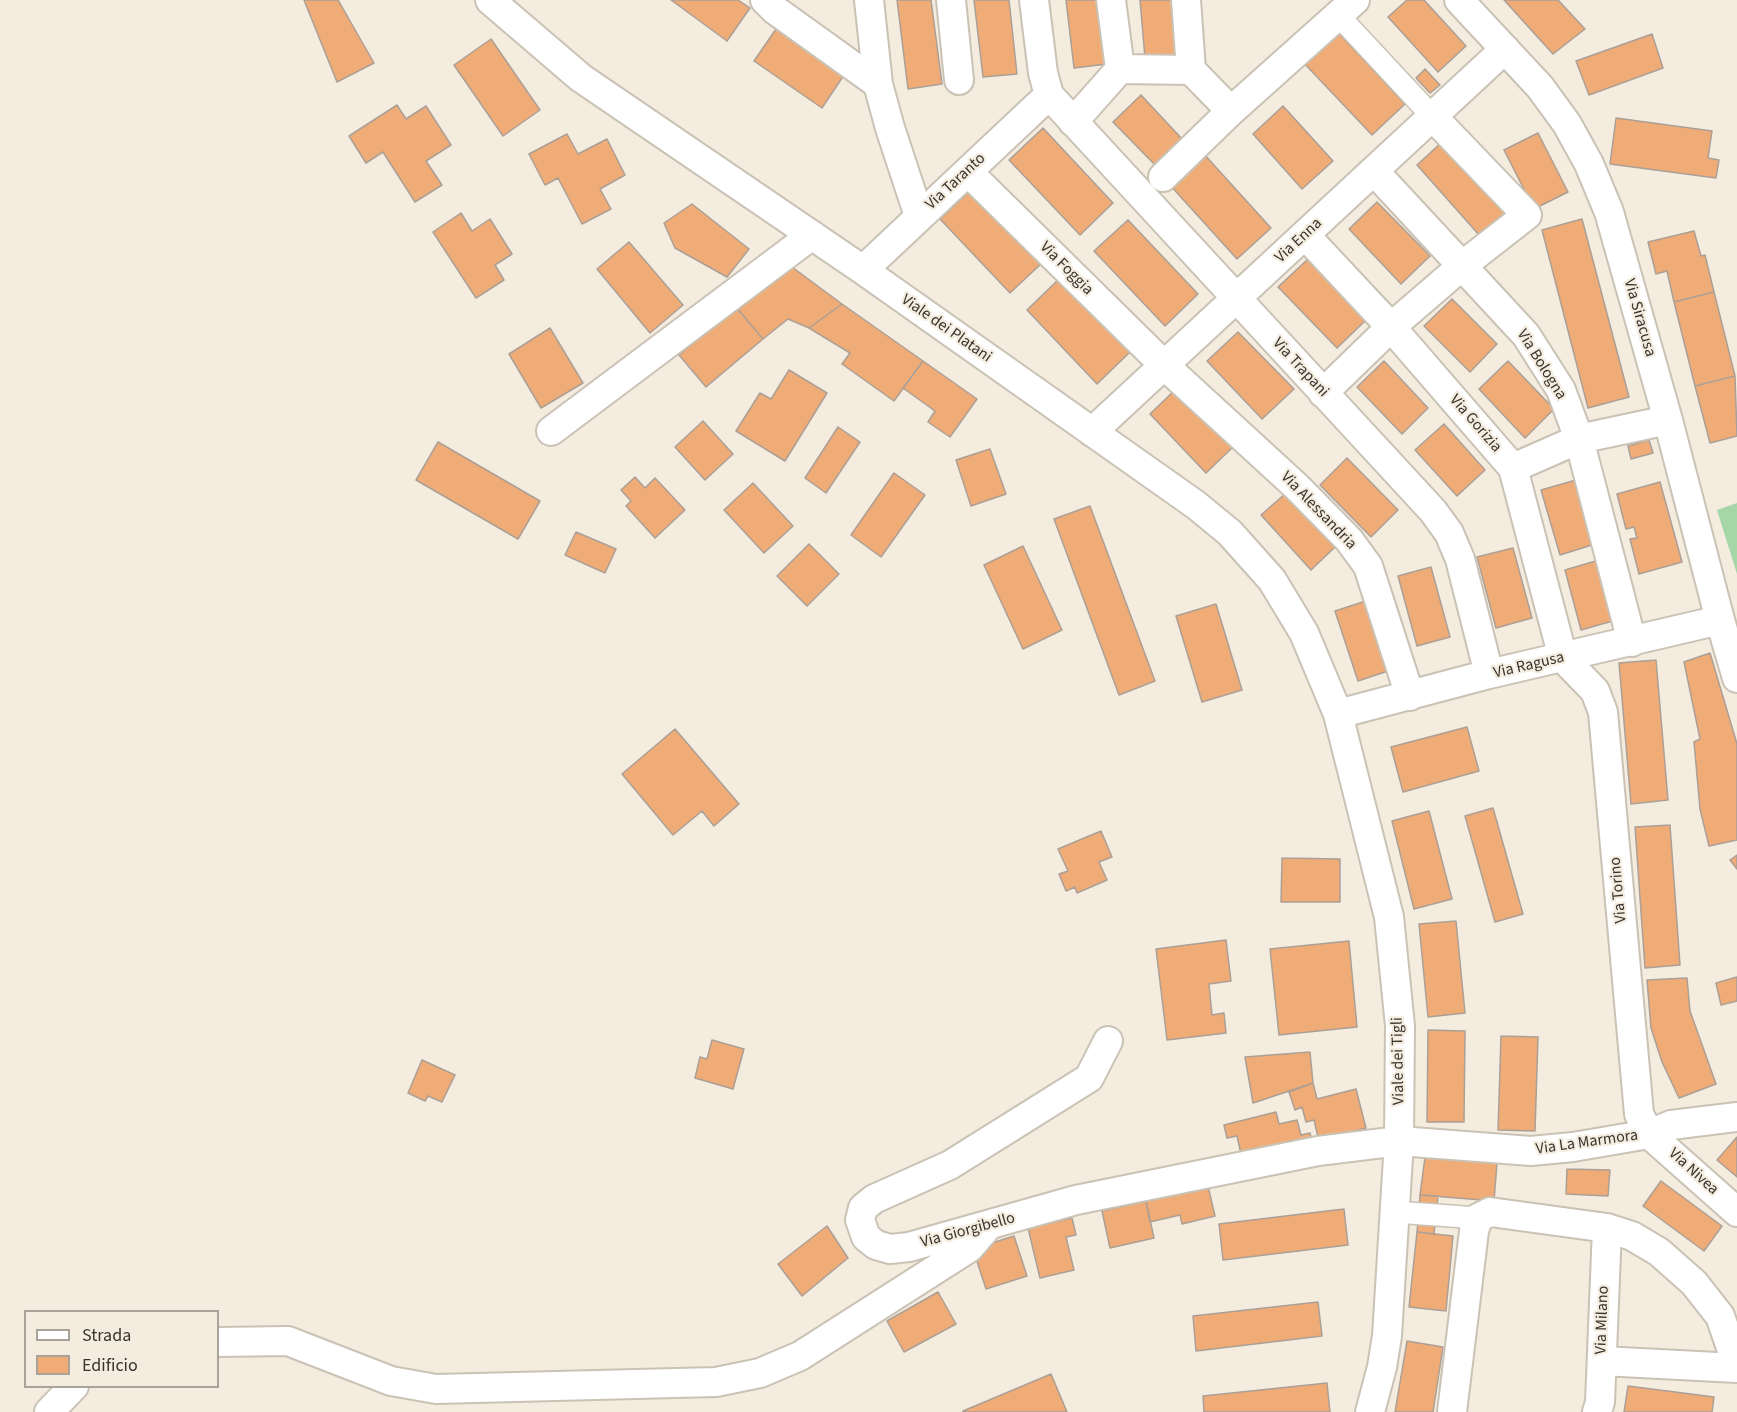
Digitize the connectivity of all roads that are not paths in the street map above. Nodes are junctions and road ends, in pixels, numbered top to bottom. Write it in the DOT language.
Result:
graph roads {
  1 [pos="490,0"];
  2 [pos="765,0"];
  3 [pos="869,0"];
  4 [pos="951,0"];
  5 [pos="1034,0"];
  6 [pos="1111,0"];
  7 [pos="1186,0"];
  8 [pos="1459,0"];
  9 [pos="1346,8"];
  10 [pos="1505,49"];
  11 [pos="1120,69"];
  12 [pos="1191,70"];
  13 [pos="959,80"];
  14 [pos="878,84"];
  15 [pos="1049,95"];
  16 [pos="1231,111"];
  17 [pos="1432,116"];
  18 [pos="1073,122"];
  19 [pos="1374,171"];
  20 [pos="968,172"];
  21 [pos="1163,177"];
  22 [pos="918,216"];
  23 [pos="812,235"];
  24 [pos="1305,236"];
  25 [pos="1462,266"];
  26 [pos="863,270"];
  27 [pos="1236,300"];
  28 [pos="1391,327"];
  29 [pos="1165,366"];
  30 [pos="1323,393"];
  31 [pos="1668,420"];
  32 [pos="551,431"];
  33 [pos="1092,432"];
  34 [pos="1579,439"];
  35 [pos="1513,468"];
  36 [pos="1720,620"];
  37 [pos="1632,642"];
  38 [pos="1563,658"];
  39 [pos="1489,674"];
  40 [pos="1737,678"];
  41 [pos="1410,696"];
  42 [pos="1338,714"];
  43 [pos="1108,1041"];
  44 [pos="1737,1117"];
  45 [pos="1649,1134"];
  46 [pos="1399,1141"];
  47 [pos="1395,1212"];
  48 [pos="1737,1212"];
  49 [pos="1478,1218"];
  50 [pos="988,1226"];
  51 [pos="1607,1228"];
  52 [pos="219,1342"];
  53 [pos="1602,1361"];
  54 [pos="1737,1367"];
  55 [pos="72,1388"];
  56 [pos="49,1412"];
  57 [pos="1370,1412"];
  58 [pos="1452,1412"];
  59 [pos="1598,1412"];
  1 -- 23 [label="street, Viale dei Platani"];
  2 -- 14 [label="street"];
  3 -- 14 [label="street"];
  4 -- 13 [label="street"];
  5 -- 15 [label="street"];
  6 -- 11 [label="street"];
  7 -- 12 [label="street"];
  8 -- 10 [label="street, Via Siracusa"];
  9 -- 16 [label="street"];
  9 -- 17 [label="street"];
  10 -- 17 [label="street, Via Enna"];
  10 -- 31 [label="street, Via Siracusa"];
  11 -- 12 [label="street"];
  11 -- 18 [label="street"];
  12 -- 16 [label="street"];
  14 -- 22 [label="street"];
  15 -- 18 [label="street, Via Trapani"];
  15 -- 20 [label="street, Via Taranto"];
  16 -- 21 [label="street"];
  17 -- 19 [label="street, Via Enna"];
  17 -- 25 [label="street"];
  18 -- 27 [label="street, Via Trapani"];
  19 -- 24 [label="street, Via Enna"];
  19 -- 25 [label="street, Via Bologna"];
  20 -- 22 [label="street, Via Taranto"];
  20 -- 29 [label="street, Via Foggia"];
  22 -- 26 [label="street, Via Taranto"];
  23 -- 26 [label="street, Viale dei Platani"];
  23 -- 32 [label="street"];
  24 -- 27 [label="street, Via Enna"];
  24 -- 28 [label="street, Via Gorizia"];
  25 -- 28 [label="street"];
  25 -- 34 [label="street, Via Bologna"];
  26 -- 33 [label="street, Viale dei Platani"];
  27 -- 29 [label="street, Via Enna"];
  27 -- 30 [label="street, Via Trapani"];
  28 -- 30 [label="street"];
  28 -- 35 [label="street, Via Gorizia"];
  29 -- 33 [label="street, Via Enna"];
  29 -- 41 [label="street, Via Alessandria"];
  30 -- 39 [label="street, Via Trapani"];
  31 -- 34 [label="street"];
  31 -- 36 [label="street, Via Siracusa"];
  33 -- 42 [label="street, Viale dei Platani"];
  34 -- 35 [label="street"];
  34 -- 37 [label="street, Via Bologna"];
  35 -- 38 [label="street, Via Gorizia"];
  36 -- 37 [label="street, Via Ragusa"];
  36 -- 40 [label="street, Via Siracusa"];
  37 -- 38 [label="street, Via Ragusa"];
  38 -- 39 [label="street, Via Ragusa"];
  38 -- 45 [label="street, Via Torino"];
  39 -- 41 [label="street, Via Ragusa"];
  41 -- 42 [label="street, Via Ragusa"];
  42 -- 46 [label="street, Viale dei Tigli"];
  43 -- 50 [label="street, Via Giorgibello"];
  44 -- 45 [label="street, Via La Marmora"];
  45 -- 46 [label="street, Via La Marmora"];
  45 -- 48 [label="street, Via Nivea"];
  46 -- 47 [label="street, Viale dei Tigli"];
  46 -- 50 [label="street, Via Giorgibello"];
  47 -- 49 [label="street"];
  47 -- 57 [label="street, Viale dei Tigli"];
  49 -- 51 [label="street"];
  49 -- 58 [label="street"];
  50 -- 52 [label="street"];
  51 -- 53 [label="street, Via Milano"];
  51 -- 54 [label="street"];
  53 -- 54 [label="street"];
  53 -- 59 [label="street, Via Milano"];
  55 -- 56 [label="street"];
}
